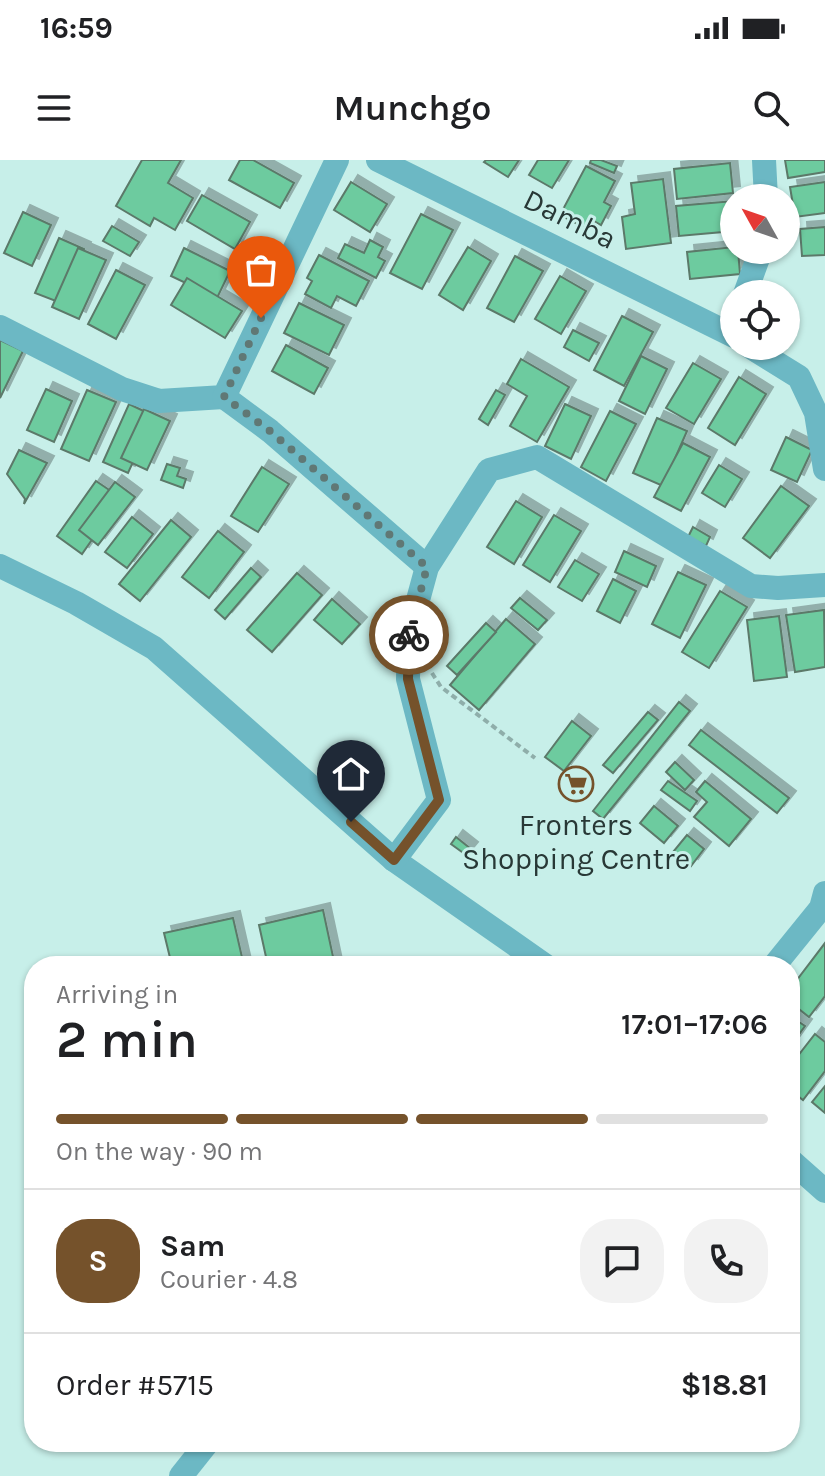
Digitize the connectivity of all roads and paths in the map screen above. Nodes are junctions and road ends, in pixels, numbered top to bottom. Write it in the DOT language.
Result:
graph roads {
  1 [pos="337,160"];
  2 [pos="378,160"];
  3 [pos="764,160"];
  4 [pos="765,184"];
  5 [pos="0,327"];
  6 [pos="720,327"];
  7 [pos="774,360"];
  8 [pos="224,397"];
  9 [pos="825,469"];
  10 [pos="0,566"];
  11 [pos="427,567"];
  12 [pos="825,585"];
  13 [pos="409,633"];
  14 [pos="535,758"];
  15 [pos="394,860"];
  16 [pos="824,904"];
  17 [pos="532,956"];
  18 [pos="782,956"];
  19 [pos="800,1169"];
  20 [pos="825,1191"];
  21 [pos="200,1452"];
  22 [pos="181,1476"];
  1 -- 8 [label="street"];
  2 -- 6 [label="street, Damba"];
  3 -- 4 [label="street"];
  5 -- 8 [label="street"];
  7 -- 9 [label="street, Damba"];
  8 -- 11 [label="street"];
  10 -- 15 [label="street"];
  11 -- 12 [label="street"];
  11 -- 13 [label="street"];
  13 -- 14 [label="path"];
  13 -- 15 [label="street"];
  15 -- 17 [label="street"];
  16 -- 18 [label="street"];
  19 -- 20 [label="street"];
  21 -- 22 [label="street"];
}
